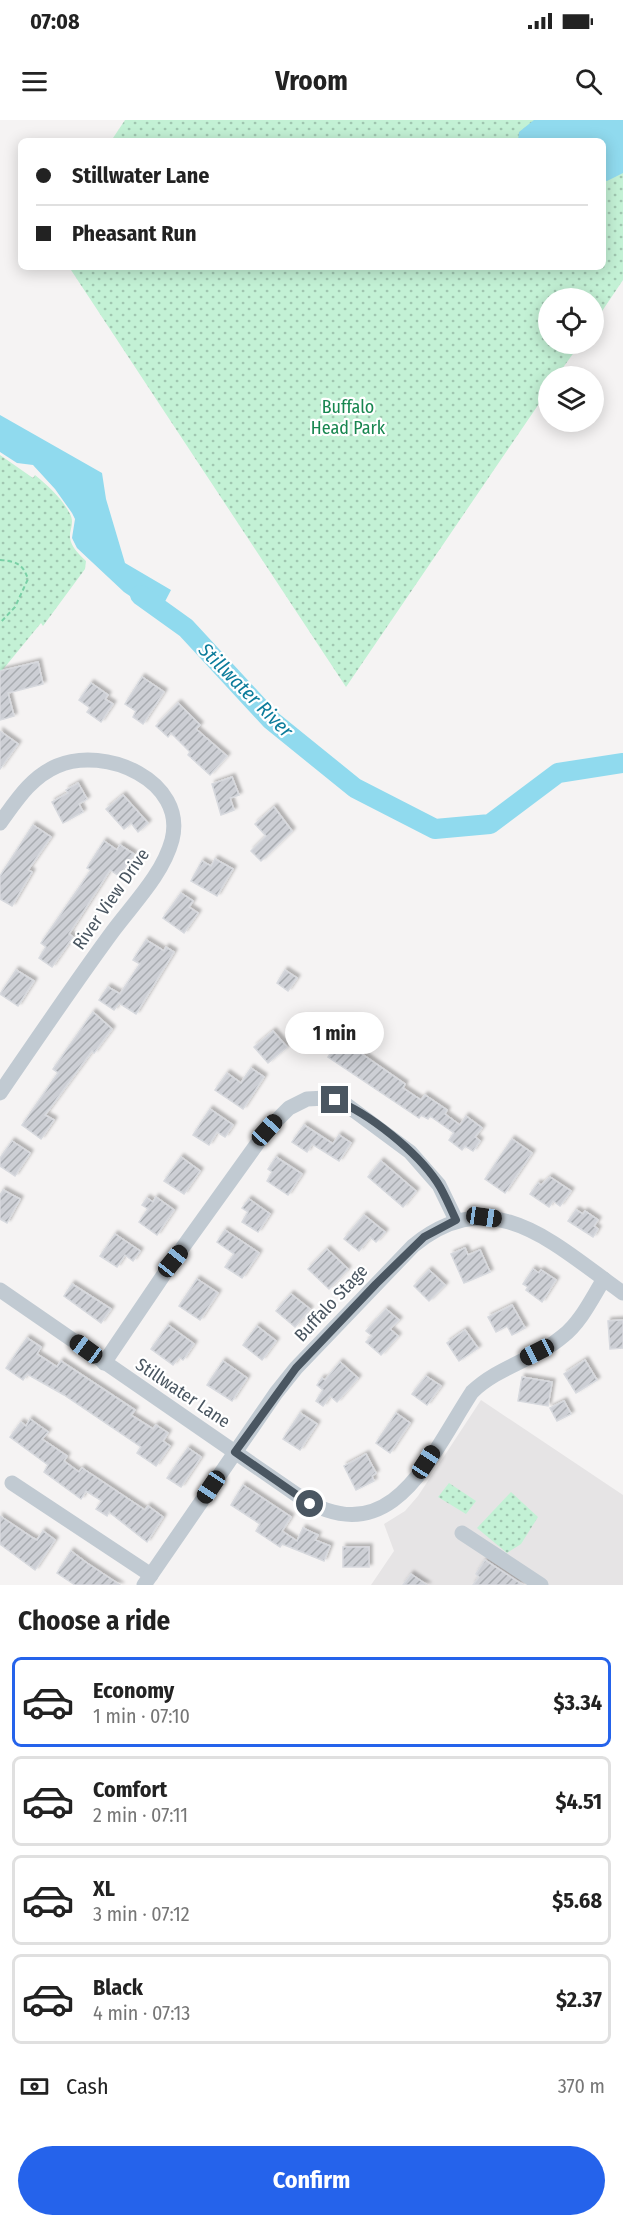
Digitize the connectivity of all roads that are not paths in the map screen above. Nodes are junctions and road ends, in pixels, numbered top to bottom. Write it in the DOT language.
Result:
graph roads {
  1 [pos="0,823"];
  2 [pos="0,1093"];
  3 [pos="456,1220"];
  4 [pos="604,1279"];
  5 [pos="0,1290"];
  6 [pos="623,1293"];
  7 [pos="104,1363"];
  8 [pos="235,1452"];
  9 [pos="12,1483"];
  10 [pos="462,1533"];
  11 [pos="147,1580"];
  12 [pos="541,1585"];
  1 -- 2 [label="street, River View Drive"];
  3 -- 4 [label="street, Buffalo Stage"];
  3 -- 7 [label="street"];
  3 -- 8 [label="street, Buffalo Stage"];
  4 -- 6 [label="street, Buffalo Stage"];
  4 -- 8 [label="street, Stillwater Lane"];
  5 -- 7 [label="street, Stillwater Lane"];
  7 -- 8 [label="street, Stillwater Lane"];
  8 -- 11 [label="street, Buffalo Stage"];
  9 -- 11 [label="street"];
  10 -- 12 [label="street"];
}
